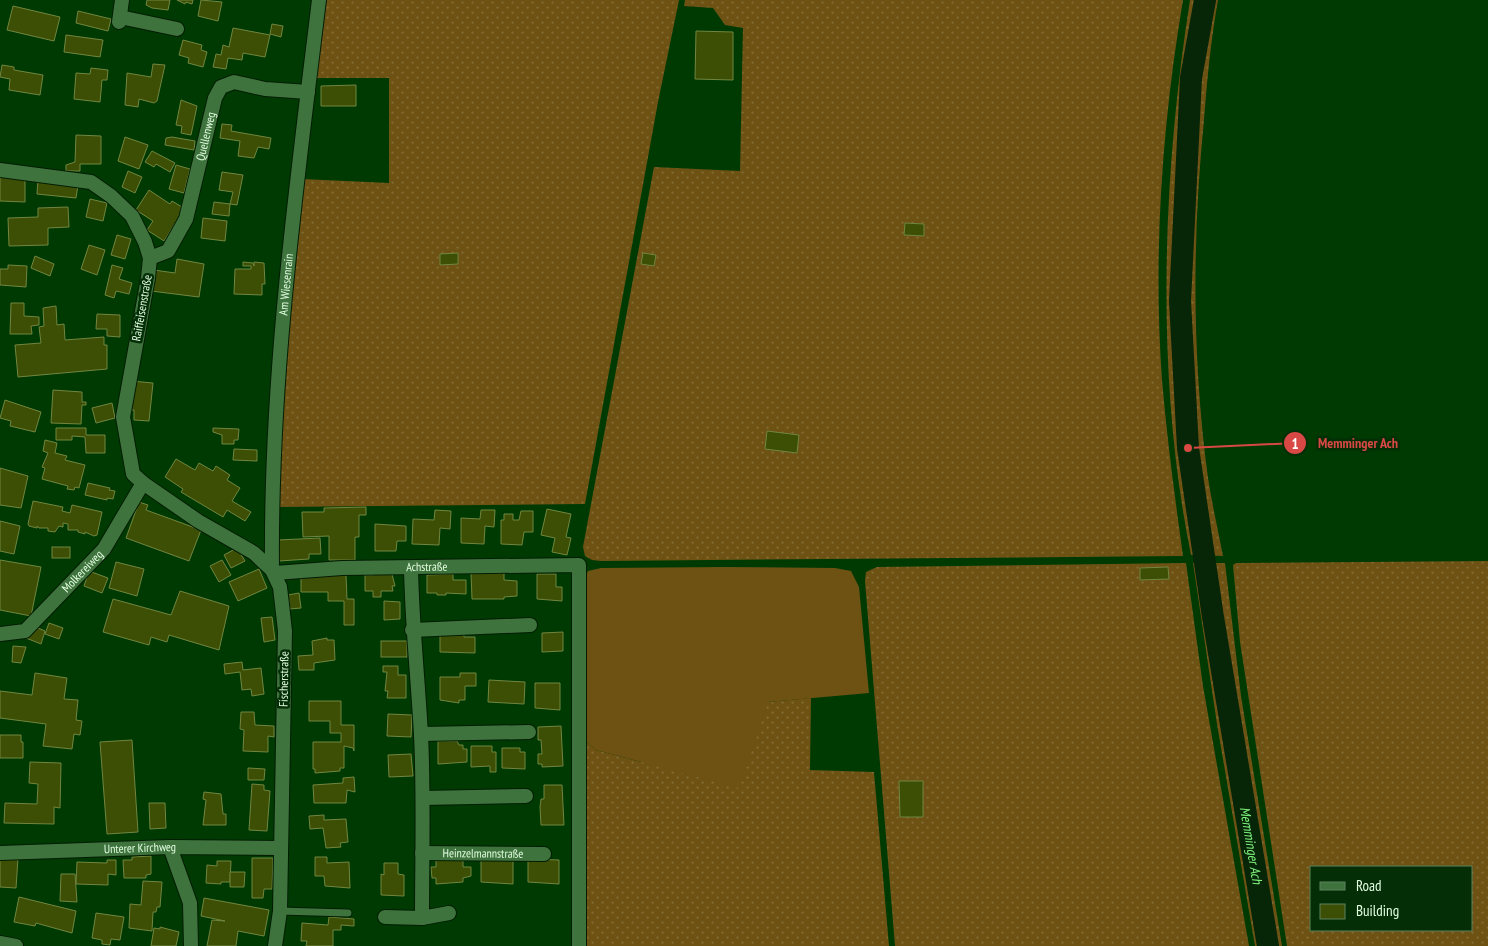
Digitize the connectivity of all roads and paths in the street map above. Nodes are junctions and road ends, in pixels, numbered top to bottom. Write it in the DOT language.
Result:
graph roads {
  1 [pos="122,0"];
  2 [pos="319,0"];
  3 [pos="177,30"];
  4 [pos="308,92"];
  5 [pos="0,170"];
  6 [pos="150,258"];
  7 [pos="143,483"];
  8 [pos="411,568"];
  9 [pos="273,571"];
  10 [pos="530,626"];
  11 [pos="412,630"];
  12 [pos="0,634"];
  13 [pos="529,732"];
  14 [pos="420,734"];
  15 [pos="526,796"];
  16 [pos="423,798"];
  17 [pos="170,847"];
  18 [pos="279,848"];
  19 [pos="0,853"];
  20 [pos="422,854"];
  21 [pos="544,854"];
  22 [pos="280,911"];
  23 [pos="348,913"];
  24 [pos="449,913"];
  25 [pos="384,917"];
  26 [pos="422,918"];
  27 [pos="0,943"];
  28 [pos="16,946"];
  29 [pos="191,946"];
  30 [pos="275,946"];
  31 [pos="579,946"];
  1 -- 3 [label="street"];
  2 -- 4 [label="street, Am Wiesenrain"];
  4 -- 6 [label="street, Quellenweg"];
  4 -- 9 [label="street, Am Wiesenrain"];
  5 -- 6 [label="street, Raiffeisenstraße"];
  6 -- 7 [label="street, Raiffeisenstraße"];
  7 -- 9 [label="street"];
  7 -- 12 [label="street, Molkereiweg"];
  8 -- 9 [label="street, Achstraße"];
  8 -- 11 [label="street"];
  8 -- 31 [label="street, Achstraße"];
  9 -- 18 [label="street, Fischerstraße"];
  10 -- 11 [label="street"];
  11 -- 14 [label="street"];
  13 -- 14 [label="street"];
  14 -- 16 [label="street"];
  15 -- 16 [label="street"];
  16 -- 20 [label="street"];
  17 -- 18 [label="street, Unterer Kirchweg"];
  17 -- 19 [label="street, Unterer Kirchweg"];
  17 -- 29 [label="street"];
  18 -- 22 [label="street, Fischerstraße"];
  20 -- 21 [label="street, Heinzelmannstraße"];
  20 -- 26 [label="street"];
  22 -- 23 [label="lane"];
  22 -- 30 [label="street, Fischerstraße"];
  24 -- 26 [label="street"];
  25 -- 26 [label="street"];
  27 -- 28 [label="street"];
}
